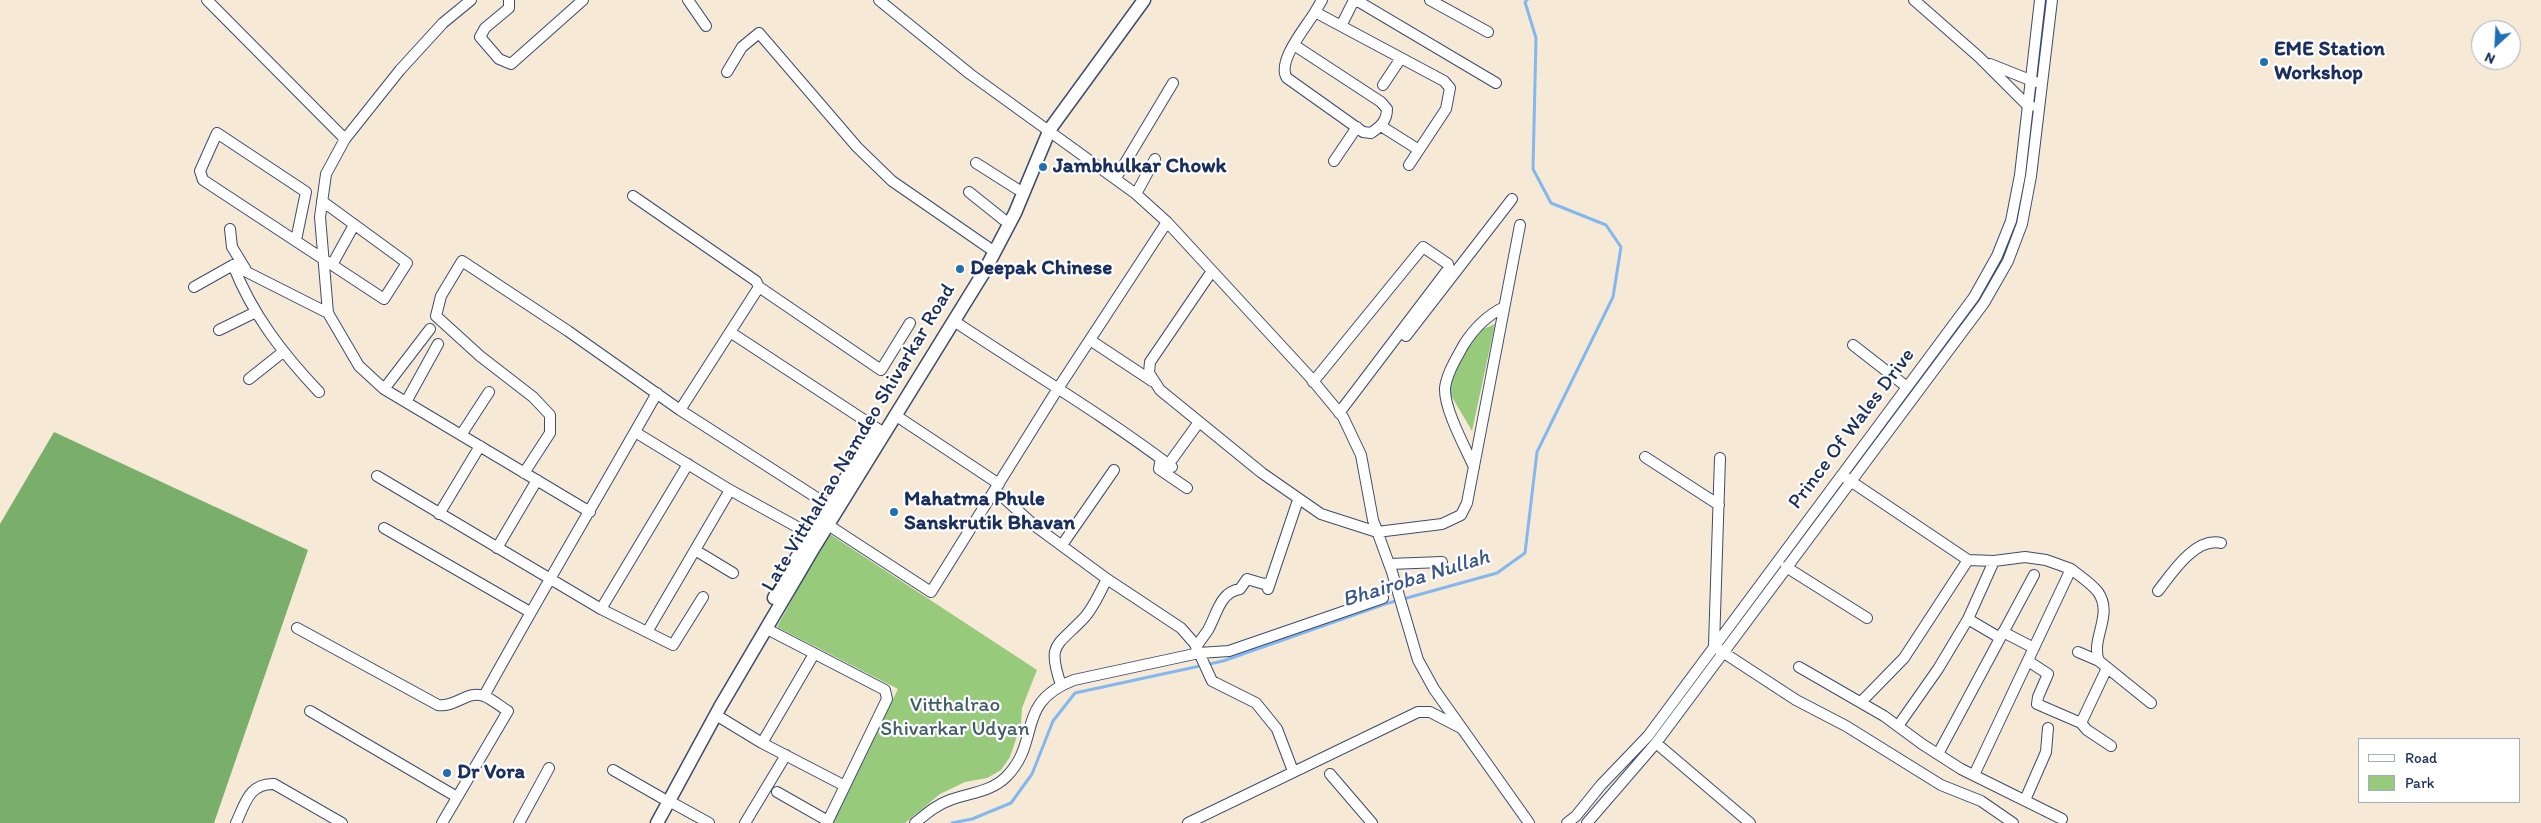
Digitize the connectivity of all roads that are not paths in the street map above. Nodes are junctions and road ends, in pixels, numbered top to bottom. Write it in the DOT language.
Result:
graph roads {
  1 [pos="207,0"];
  2 [pos="471,0"];
  3 [pos="509,0"];
  4 [pos="584,0"];
  5 [pos="688,0"];
  6 [pos="879,0"];
  7 [pos="1133,0"];
  8 [pos="1144,0"];
  9 [pos="1322,0"];
  10 [pos="1355,0"];
  11 [pos="1430,0"];
  12 [pos="1914,0"];
  13 [pos="2040,0"];
  14 [pos="2052,0"];
  15 [pos="1315,12"];
  16 [pos="706,26"];
  17 [pos="1341,26"];
  18 [pos="1488,32"];
  19 [pos="1294,45"];
  20 [pos="1979,57"];
  21 [pos="1401,58"];
  22 [pos="727,72"];
  23 [pos="2030,81"];
  24 [pos="1496,83"];
  25 [pos="1173,84"];
  26 [pos="2042,84"];
  27 [pos="1384,85"];
  28 [pos="2027,105"];
  29 [pos="2039,107"];
  30 [pos="1381,126"];
  31 [pos="1357,127"];
  32 [pos="1045,130"];
  33 [pos="345,139"];
  34 [pos="1418,150"];
  35 [pos="1155,159"];
  36 [pos="1334,161"];
  37 [pos="976,163"];
  38 [pos="1409,165"];
  39 [pos="1116,178"];
  40 [pos="1017,189"];
  41 [pos="968,192"];
  42 [pos="1136,194"];
  43 [pos="633,196"];
  44 [pos="1512,199"];
  45 [pos="322,201"];
  46 [pos="1004,220"];
  47 [pos="1167,222"];
  48 [pos="354,225"];
  49 [pos="1520,226"];
  50 [pos="230,229"];
  51 [pos="296,240"];
  52 [pos="989,248"];
  53 [pos="322,256"];
  54 [pos="333,264"];
  55 [pos="233,265"];
  56 [pos="247,271"];
  57 [pos="1212,271"];
  58 [pos="194,287"];
  59 [pos="759,287"];
  60 [pos="1504,307"];
  61 [pos="256,312"];
  62 [pos="328,313"];
  63 [pos="954,321"];
  64 [pos="910,323"];
  65 [pos="430,329"];
  66 [pos="219,330"];
  67 [pos="730,332"];
  68 [pos="1090,340"];
  69 [pos="438,344"];
  70 [pos="1853,345"];
  71 [pos="283,352"];
  72 [pos="249,378"];
  73 [pos="1153,382"];
  74 [pos="1314,382"];
  75 [pos="1907,387"];
  76 [pos="384,389"];
  77 [pos="1057,390"];
  78 [pos="319,392"];
  79 [pos="489,392"];
  80 [pos="657,393"];
  81 [pos="406,402"];
  82 [pos="680,410"];
  83 [pos="895,415"];
  84 [pos="1341,415"];
  85 [pos="1199,422"];
  86 [pos="881,431"];
  87 [pos="635,432"];
  88 [pos="461,435"];
  89 [pos="480,446"];
  90 [pos="1644,457"];
  91 [pos="1720,458"];
  92 [pos="688,464"];
  93 [pos="1168,464"];
  94 [pos="1474,467"];
  95 [pos="1114,470"];
  96 [pos="524,473"];
  97 [pos="1841,474"];
  98 [pos="377,476"];
  99 [pos="537,480"];
  100 [pos="1850,482"];
  101 [pos="997,487"];
  102 [pos="1187,488"];
  103 [pos="730,490"];
  104 [pos="1298,500"];
  105 [pos="828,505"];
  106 [pos="1719,505"];
  107 [pos="590,512"];
  108 [pos="439,514"];
  109 [pos="824,522"];
  110 [pos="384,528"];
  111 [pos="1377,532"];
  112 [pos="810,534"];
  113 [pos="2221,543"];
  114 [pos="1062,546"];
  115 [pos="497,548"];
  116 [pos="695,550"];
  117 [pos="1968,560"];
  118 [pos="1994,561"];
  119 [pos="1442,562"];
  120 [pos="1786,567"];
  121 [pos="1390,568"];
  122 [pos="2071,569"];
  123 [pos="733,573"];
  124 [pos="2034,575"];
  125 [pos="549,577"];
  126 [pos="1108,579"];
  127 [pos="2158,591"];
  128 [pos="703,597"];
  129 [pos="1383,598"];
  130 [pos="601,609"];
  131 [pos="530,612"];
  132 [pos="1867,618"];
  133 [pos="1968,619"];
  134 [pos="297,628"];
  135 [pos="767,629"];
  136 [pos="647,632"];
  137 [pos="2001,635"];
  138 [pos="1714,645"];
  139 [pos="2034,648"];
  140 [pos="1197,650"];
  141 [pos="1723,652"];
  142 [pos="2078,652"];
  143 [pos="814,654"];
  144 [pos="2028,661"];
  145 [pos="2103,664"];
  146 [pos="1799,667"];
  147 [pos="1061,685"];
  148 [pos="484,696"];
  149 [pos="1860,702"];
  150 [pos="2151,703"];
  151 [pos="310,712"];
  152 [pos="716,715"];
  153 [pos="2081,723"];
  154 [pos="1898,726"];
  155 [pos="1462,728"];
  156 [pos="2048,728"];
  157 [pos="762,743"];
  158 [pos="1656,743"];
  159 [pos="2112,746"];
  160 [pos="1938,754"];
  161 [pos="786,755"];
  162 [pos="549,768"];
  163 [pos="613,770"];
  164 [pos="1293,771"];
  165 [pos="1330,774"];
  166 [pos="1974,775"];
  167 [pos="844,786"];
  168 [pos="778,792"];
  169 [pos="457,797"];
  170 [pos="666,800"];
  171 [pos="2025,800"];
  172 [pos="2062,818"];
  173 [pos="828,822"];
  174 [pos="236,823"];
  175 [pos="342,823"];
  176 [pos="442,823"];
  177 [pos="519,823"];
  178 [pos="648,823"];
  179 [pos="657,823"];
  180 [pos="709,823"];
  181 [pos="745,823"];
  182 [pos="915,823"];
  183 [pos="1188,823"];
  184 [pos="1372,823"];
  185 [pos="1530,823"];
  186 [pos="1567,823"];
  187 [pos="1587,823"];
  188 [pos="1750,823"];
  189 [pos="2013,823"];
  1 -- 33 [label="street"];
  2 -- 33 [label="street"];
  3 -- 4 [label="street"];
  5 -- 16 [label="street"];
  6 -- 32 [label="street"];
  7 -- 32 [label="main road, Late Vitthalrao Namdeo Shivarkar Road"];
  8 -- 32 [label="main road, Late Vitthalrao Namdeo Shivarkar Road"];
  9 -- 15 [label="street"];
  10 -- 17 [label="street"];
  10 -- 24 [label="street"];
  11 -- 18 [label="street"];
  12 -- 20 [label="street"];
  13 -- 23 [label="street, Prince Of Wales Drive"];
  14 -- 26 [label="street, Prince Of Wales Drive"];
  15 -- 17 [label="street"];
  15 -- 19 [label="street"];
  17 -- 21 [label="street"];
  19 -- 30 [label="street"];
  19 -- 31 [label="street"];
  20 -- 23 [label="street"];
  20 -- 28 [label="street"];
  21 -- 27 [label="street"];
  21 -- 34 [label="street"];
  22 -- 52 [label="street"];
  23 -- 26 [label="street"];
  23 -- 28 [label="street, Prince Of Wales Drive"];
  25 -- 39 [label="street"];
  26 -- 29 [label="street, Prince Of Wales Drive"];
  28 -- 29 [label="street"];
  28 -- 75 [label="street, Prince Of Wales Drive"];
  29 -- 100 [label="street, Prince Of Wales Drive"];
  30 -- 31 [label="street"];
  30 -- 34 [label="street"];
  31 -- 36 [label="street"];
  32 -- 39 [label="street"];
  32 -- 40 [label="main road, Late Vitthalrao Namdeo Shivarkar Road"];
  32 -- 63 [label="main road, Late Vitthalrao Namdeo Shivarkar Road"];
  33 -- 45 [label="street"];
  34 -- 38 [label="street"];
  35 -- 42 [label="street"];
  37 -- 40 [label="street"];
  39 -- 42 [label="street"];
  40 -- 46 [label="main road, Late Vitthalrao Namdeo Shivarkar Road"];
  41 -- 46 [label="street"];
  42 -- 47 [label="street"];
  43 -- 59 [label="street"];
  44 -- 84 [label="street"];
  45 -- 48 [label="street"];
  45 -- 53 [label="street"];
  46 -- 52 [label="main road, Late Vitthalrao Namdeo Shivarkar Road"];
  47 -- 57 [label="street"];
  47 -- 68 [label="street"];
  48 -- 54 [label="street"];
  48 -- 54 [label="street"];
  49 -- 60 [label="street"];
  50 -- 56 [label="street"];
  51 -- 51 [label="street"];
  51 -- 53 [label="street"];
  52 -- 86 [label="main road, Late Vitthalrao Namdeo Shivarkar Road"];
  53 -- 54 [label="street"];
  53 -- 62 [label="street"];
  55 -- 56 [label="street"];
  55 -- 58 [label="street"];
  55 -- 61 [label="street"];
  56 -- 62 [label="street"];
  57 -- 73 [label="street"];
  57 -- 74 [label="street"];
  59 -- 64 [label="street"];
  59 -- 67 [label="street"];
  60 -- 94 [label="street"];
  60 -- 94 [label="street"];
  61 -- 66 [label="street"];
  61 -- 71 [label="street"];
  62 -- 76 [label="street"];
  63 -- 77 [label="street"];
  63 -- 83 [label="main road, Late Vitthalrao Namdeo Shivarkar Road"];
  65 -- 76 [label="street"];
  67 -- 82 [label="street"];
  67 -- 86 [label="street"];
  68 -- 73 [label="street"];
  68 -- 77 [label="street"];
  69 -- 81 [label="street"];
  70 -- 75 [label="street"];
  71 -- 72 [label="street"];
  71 -- 78 [label="street"];
  73 -- 85 [label="street"];
  74 -- 84 [label="street"];
  74 -- 84 [label="street"];
  75 -- 97 [label="street, Prince Of Wales Drive"];
  76 -- 81 [label="street"];
  77 -- 93 [label="street"];
  77 -- 101 [label="street"];
  79 -- 88 [label="street"];
  80 -- 82 [label="street"];
  80 -- 87 [label="street"];
  80 -- 96 [label="street"];
  81 -- 88 [label="street"];
  82 -- 105 [label="street"];
  83 -- 86 [label="main road, Late Vitthalrao Namdeo Shivarkar Road"];
  83 -- 101 [label="street"];
  84 -- 111 [label="street"];
  85 -- 93 [label="street"];
  85 -- 104 [label="street"];
  86 -- 105 [label="main road, Late Vitthalrao Namdeo Shivarkar Road"];
  86 -- 109 [label="main road, Late Vitthalrao Namdeo Shivarkar Road"];
  87 -- 92 [label="street"];
  87 -- 107 [label="street"];
  88 -- 89 [label="street"];
  89 -- 96 [label="street"];
  89 -- 108 [label="street"];
  90 -- 106 [label="street"];
  91 -- 106 [label="street"];
  92 -- 103 [label="street"];
  92 -- 130 [label="street"];
  93 -- 102 [label="street"];
  94 -- 111 [label="street"];
  95 -- 114 [label="street"];
  96 -- 99 [label="street"];
  97 -- 100 [label="street"];
  97 -- 138 [label="street, Prince Of Wales Drive"];
  98 -- 108 [label="street"];
  99 -- 107 [label="street"];
  99 -- 115 [label="street"];
  100 -- 117 [label="street"];
  100 -- 120 [label="street, Prince Of Wales Drive"];
  101 -- 109 [label="street"];
  101 -- 114 [label="street"];
  103 -- 112 [label="street"];
  103 -- 116 [label="street"];
  104 -- 111 [label="street"];
  104 -- 140 [label="street"];
  105 -- 109 [label="main road, Late Vitthalrao Namdeo Shivarkar Road"];
  106 -- 138 [label="street"];
  107 -- 125 [label="street"];
  108 -- 115 [label="street"];
  109 -- 112 [label="main road, Late Vitthalrao Namdeo Shivarkar Road"];
  109 -- 135 [label="main road, Late Vitthalrao Namdeo Shivarkar Road"];
  110 -- 131 [label="street"];
  111 -- 121 [label="street"];
  112 -- 170 [label="main road, Late Vitthalrao Namdeo Shivarkar Road"];
  113 -- 127 [label="street"];
  114 -- 126 [label="street"];
  115 -- 125 [label="street"];
  116 -- 123 [label="street"];
  116 -- 136 [label="street"];
  117 -- 118 [label="street"];
  117 -- 149 [label="street"];
  118 -- 122 [label="street"];
  118 -- 133 [label="street"];
  119 -- 121 [label="street"];
  120 -- 132 [label="street"];
  120 -- 141 [label="street, Prince Of Wales Drive"];
  121 -- 155 [label="street"];
  122 -- 139 [label="street"];
  122 -- 145 [label="street"];
  124 -- 137 [label="street"];
  125 -- 130 [label="street"];
  125 -- 131 [label="street"];
  126 -- 140 [label="street"];
  126 -- 147 [label="street"];
  128 -- 136 [label="street"];
  129 -- 140 [label="street"];
  130 -- 136 [label="street"];
  131 -- 148 [label="street"];
  133 -- 137 [label="street"];
  133 -- 154 [label="street"];
  134 -- 148 [label="street"];
  135 -- 143 [label="street"];
  135 -- 152 [label="main road, Late Vitthalrao Namdeo Shivarkar Road"];
  137 -- 139 [label="street"];
  137 -- 160 [label="street"];
  138 -- 141 [label="street"];
  138 -- 186 [label="street, Prince Of Wales Drive"];
  139 -- 144 [label="street"];
  140 -- 147 [label="street"];
  140 -- 164 [label="street"];
  141 -- 158 [label="street, Prince Of Wales Drive"];
  141 -- 189 [label="street"];
  142 -- 145 [label="street"];
  143 -- 157 [label="street"];
  143 -- 167 [label="street"];
  144 -- 153 [label="street"];
  144 -- 166 [label="street"];
  145 -- 150 [label="street"];
  145 -- 153 [label="street"];
  146 -- 149 [label="street"];
  147 -- 182 [label="street"];
  148 -- 169 [label="street"];
  149 -- 154 [label="street"];
  151 -- 169 [label="street"];
  152 -- 157 [label="street"];
  152 -- 170 [label="main road, Late Vitthalrao Namdeo Shivarkar Road"];
  153 -- 159 [label="street"];
  154 -- 160 [label="street"];
  155 -- 164 [label="street"];
  155 -- 185 [label="street"];
  156 -- 171 [label="street"];
  157 -- 161 [label="street"];
  158 -- 187 [label="street, Prince Of Wales Drive"];
  158 -- 188 [label="street"];
  160 -- 166 [label="street"];
  161 -- 167 [label="street"];
  161 -- 181 [label="street"];
  162 -- 177 [label="street"];
  163 -- 170 [label="street"];
  164 -- 183 [label="street"];
  165 -- 184 [label="street"];
  166 -- 171 [label="street"];
  167 -- 173 [label="street"];
  168 -- 173 [label="street"];
  169 -- 176 [label="street"];
  170 -- 178 [label="main road, Late Vitthalrao Namdeo Shivarkar Road"];
  170 -- 179 [label="main road, Late Vitthalrao Namdeo Shivarkar Road"];
  170 -- 180 [label="street"];
  171 -- 172 [label="street"];
  174 -- 175 [label="street"];
}
